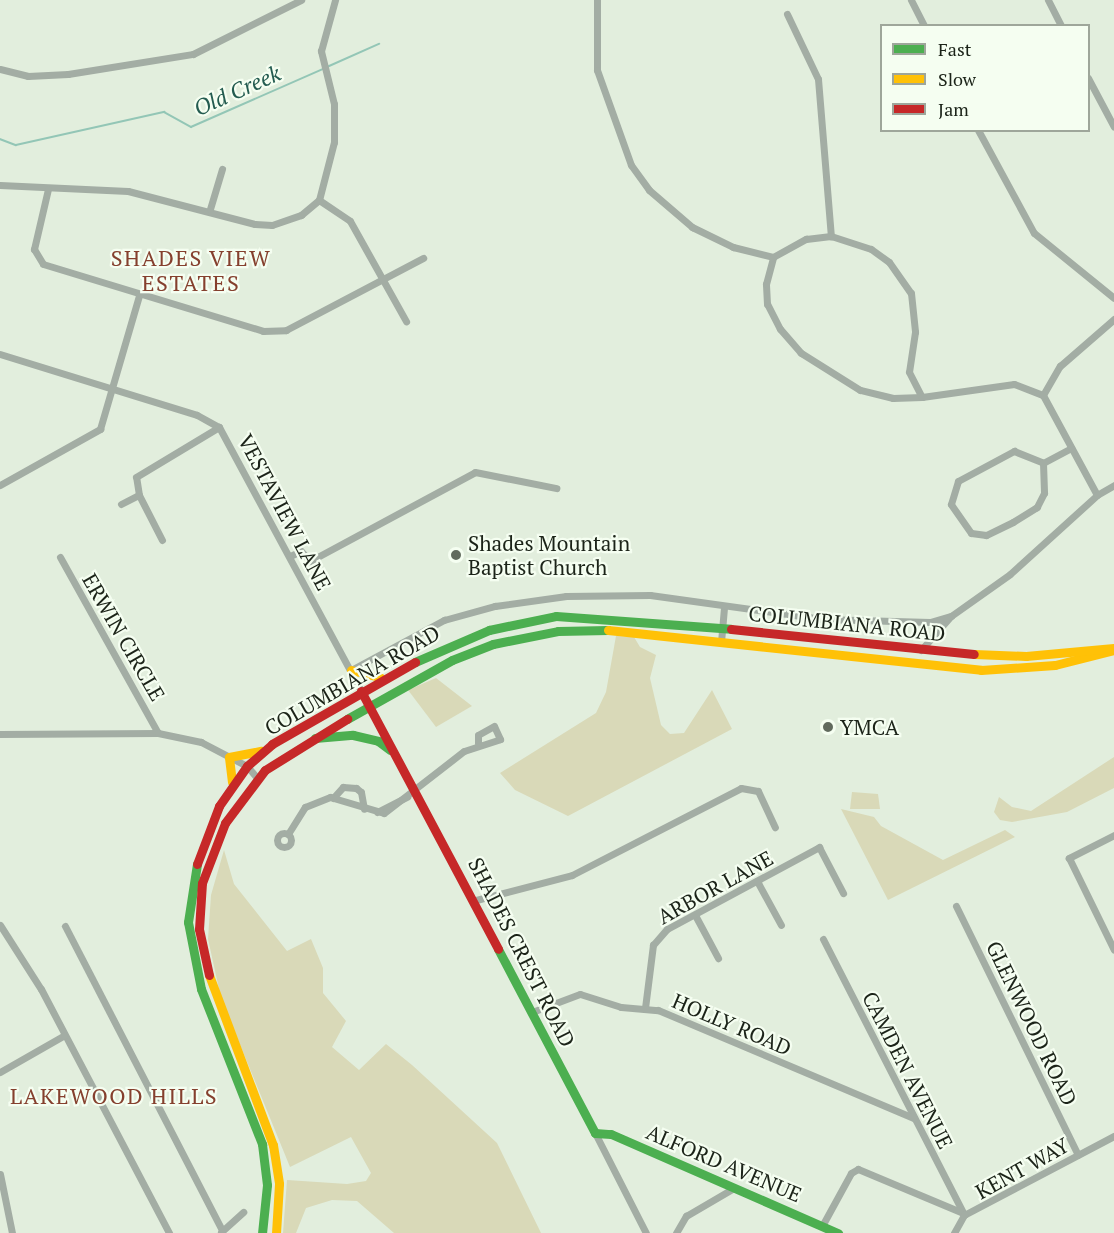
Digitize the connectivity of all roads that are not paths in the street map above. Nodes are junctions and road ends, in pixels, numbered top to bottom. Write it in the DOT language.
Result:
graph roads {
  1 [pos="301,0"];
  2 [pos="335,0"];
  3 [pos="597,0"];
  4 [pos="911,0"];
  5 [pos="1048,0"];
  6 [pos="787,14"];
  7 [pos="923,24"];
  8 [pos="1060,24"];
  9 [pos="0,69"];
  10 [pos="1090,80"];
  11 [pos="1114,127"];
  12 [pos="979,132"];
  13 [pos="222,169"];
  14 [pos="0,184"];
  15 [pos="48,189"];
  16 [pos="319,200"];
  17 [pos="210,210"];
  18 [pos="831,236"];
  19 [pos="423,258"];
  20 [pos="773,258"];
  21 [pos="384,278"];
  22 [pos="139,296"];
  23 [pos="1114,298"];
  24 [pos="1114,319"];
  25 [pos="406,321"];
  26 [pos="0,354"];
  27 [pos="111,390"];
  28 [pos="1043,395"];
  29 [pos="922,397"];
  30 [pos="219,428"];
  31 [pos="1071,448"];
  32 [pos="1043,463"];
  33 [pos="0,485"];
  34 [pos="1114,486"];
  35 [pos="556,488"];
  36 [pos="139,495"];
  37 [pos="1097,495"];
  38 [pos="120,504"];
  39 [pos="162,540"];
  40 [pos="290,556"];
  41 [pos="60,557"];
  42 [pos="724,606"];
  43 [pos="951,616"];
  44 [pos="537,619"];
  45 [pos="721,628"];
  46 [pos="540,634"];
  47 [pos="721,642"];
  48 [pos="1114,649"];
  49 [pos="921,650"];
  50 [pos="424,656"];
  51 [pos="430,669"];
  52 [pos="351,670"];
  53 [pos="388,675"];
  54 [pos="361,691"];
  55 [pos="368,704"];
  56 [pos="158,733"];
  57 [pos="0,734"];
  58 [pos="309,739"];
  59 [pos="478,743"];
  60 [pos="266,750"];
  61 [pos="394,753"];
  62 [pos="230,757"];
  63 [pos="247,766"];
  64 [pos="258,778"];
  65 [pos="230,787"];
  66 [pos="416,791"];
  67 [pos="333,798"];
  68 [pos="364,810"];
  69 [pos="775,827"];
  70 [pos="288,834"];
  71 [pos="1114,835"];
  72 [pos="757,881"];
  73 [pos="843,893"];
  74 [pos="476,900"];
  75 [pos="956,906"];
  76 [pos="695,915"];
  77 [pos="0,925"];
  78 [pos="781,925"];
  79 [pos="65,926"];
  80 [pos="824,939"];
  81 [pos="1114,950"];
  82 [pos="718,958"];
  83 [pos="645,1008"];
  84 [pos="532,1012"];
  85 [pos="63,1036"];
  86 [pos="0,1072"];
  87 [pos="914,1118"];
  88 [pos="260,1120"];
  89 [pos="595,1133"];
  90 [pos="1114,1137"];
  91 [pos="1078,1155"];
  92 [pos="0,1174"];
  93 [pos="732,1189"];
  94 [pos="243,1212"];
  95 [pos="964,1215"];
  96 [pos="822,1226"];
  97 [pos="221,1232"];
  98 [pos="12,1233"];
  99 [pos="170,1233"];
  100 [pos="262,1233"];
  101 [pos="276,1233"];
  102 [pos="646,1233"];
  103 [pos="676,1233"];
  104 [pos="838,1233"];
  105 [pos="954,1233"];
  1 -- 9 [label="street"];
  2 -- 16 [label="street"];
  3 -- 20 [label="street"];
  4 -- 7 [label="street"];
  5 -- 8 [label="street"];
  6 -- 18 [label="street"];
  10 -- 11 [label="street"];
  12 -- 23 [label="street"];
  13 -- 17 [label="street"];
  14 -- 15 [label="street"];
  15 -- 17 [label="street"];
  15 -- 22 [label="street"];
  16 -- 17 [label="street"];
  16 -- 21 [label="street"];
  18 -- 20 [label="street"];
  18 -- 29 [label="street"];
  19 -- 21 [label="street"];
  20 -- 29 [label="street"];
  21 -- 22 [label="street"];
  21 -- 25 [label="street"];
  22 -- 27 [label="street"];
  24 -- 28 [label="street"];
  26 -- 27 [label="street, VESTAVIEW LANE"];
  27 -- 30 [label="street, VESTAVIEW LANE"];
  27 -- 33 [label="street"];
  28 -- 29 [label="street"];
  28 -- 31 [label="street"];
  30 -- 36 [label="street"];
  30 -- 40 [label="street, VESTAVIEW LANE"];
  31 -- 32 [label="street"];
  31 -- 37 [label="street"];
  32 -- 32 [label="street"];
  34 -- 37 [label="street"];
  35 -- 40 [label="street"];
  36 -- 38 [label="street"];
  36 -- 39 [label="street"];
  37 -- 43 [label="street"];
  40 -- 52 [label="street, VESTAVIEW LANE"];
  41 -- 56 [label="street, ERWIN CIRCLE"];
  42 -- 43 [label="street"];
  42 -- 45 [label="street"];
  42 -- 52 [label="street"];
  43 -- 49 [label="street"];
  44 -- 45 [label="main road, COLUMBIANA ROAD"];
  44 -- 46 [label="main road"];
  44 -- 50 [label="main road, COLUMBIANA ROAD"];
  45 -- 47 [label="street"];
  45 -- 49 [label="main road, COLUMBIANA ROAD"];
  46 -- 47 [label="main road, COLUMBIANA ROAD"];
  46 -- 51 [label="main road, COLUMBIANA ROAD"];
  47 -- 48 [label="main road, COLUMBIANA ROAD"];
  48 -- 49 [label="main road, COLUMBIANA ROAD"];
  50 -- 51 [label="main road"];
  50 -- 53 [label="main road, COLUMBIANA ROAD"];
  51 -- 55 [label="main road, COLUMBIANA ROAD"];
  52 -- 53 [label="main road"];
  52 -- 54 [label="street, VESTAVIEW LANE"];
  53 -- 54 [label="main road, COLUMBIANA ROAD"];
  54 -- 55 [label="main road, SHADES CREST ROAD"];
  54 -- 60 [label="main road, COLUMBIANA ROAD"];
  55 -- 58 [label="main road, COLUMBIANA ROAD"];
  55 -- 61 [label="main road, SHADES CREST ROAD"];
  56 -- 57 [label="street"];
  56 -- 62 [label="street"];
  58 -- 61 [label="main road"];
  58 -- 64 [label="main road, COLUMBIANA ROAD"];
  59 -- 66 [label="street"];
  60 -- 62 [label="main road"];
  60 -- 63 [label="main road, COLUMBIANA ROAD"];
  61 -- 66 [label="main road, SHADES CREST ROAD"];
  62 -- 63 [label="street"];
  62 -- 65 [label="main road"];
  63 -- 64 [label="street"];
  63 -- 65 [label="main road, COLUMBIANA ROAD"];
  64 -- 88 [label="main road, COLUMBIANA ROAD"];
  65 -- 88 [label="main road, COLUMBIANA ROAD"];
  66 -- 68 [label="street"];
  66 -- 74 [label="main road, SHADES CREST ROAD"];
  67 -- 68 [label="street"];
  67 -- 68 [label="street"];
  67 -- 70 [label="street"];
  69 -- 74 [label="street"];
  71 -- 81 [label="street"];
  72 -- 73 [label="street, ARBOR LANE"];
  72 -- 76 [label="street, ARBOR LANE"];
  72 -- 78 [label="street"];
  74 -- 84 [label="main road, SHADES CREST ROAD"];
  75 -- 91 [label="street, GLENWOOD ROAD"];
  76 -- 82 [label="street"];
  76 -- 83 [label="street, ARBOR LANE"];
  77 -- 85 [label="street"];
  79 -- 97 [label="street"];
  80 -- 87 [label="street, CAMDEN AVENUE"];
  83 -- 84 [label="street, HOLLY ROAD"];
  83 -- 87 [label="street, HOLLY ROAD"];
  84 -- 89 [label="main road, SHADES CREST ROAD"];
  85 -- 86 [label="street"];
  85 -- 99 [label="street"];
  87 -- 95 [label="street, CAMDEN AVENUE"];
  88 -- 100 [label="main road, COLUMBIANA ROAD"];
  88 -- 101 [label="main road, COLUMBIANA ROAD"];
  89 -- 93 [label="main road, ALFORD AVENUE"];
  89 -- 102 [label="street, SHADES CREST ROAD"];
  90 -- 91 [label="street, KENT WAY"];
  91 -- 95 [label="street, KENT WAY"];
  92 -- 98 [label="street"];
  93 -- 96 [label="main road, ALFORD AVENUE"];
  93 -- 103 [label="street"];
  94 -- 97 [label="street"];
  95 -- 96 [label="street"];
  95 -- 105 [label="street, KENT WAY"];
  96 -- 104 [label="main road, ALFORD AVENUE"];
}
